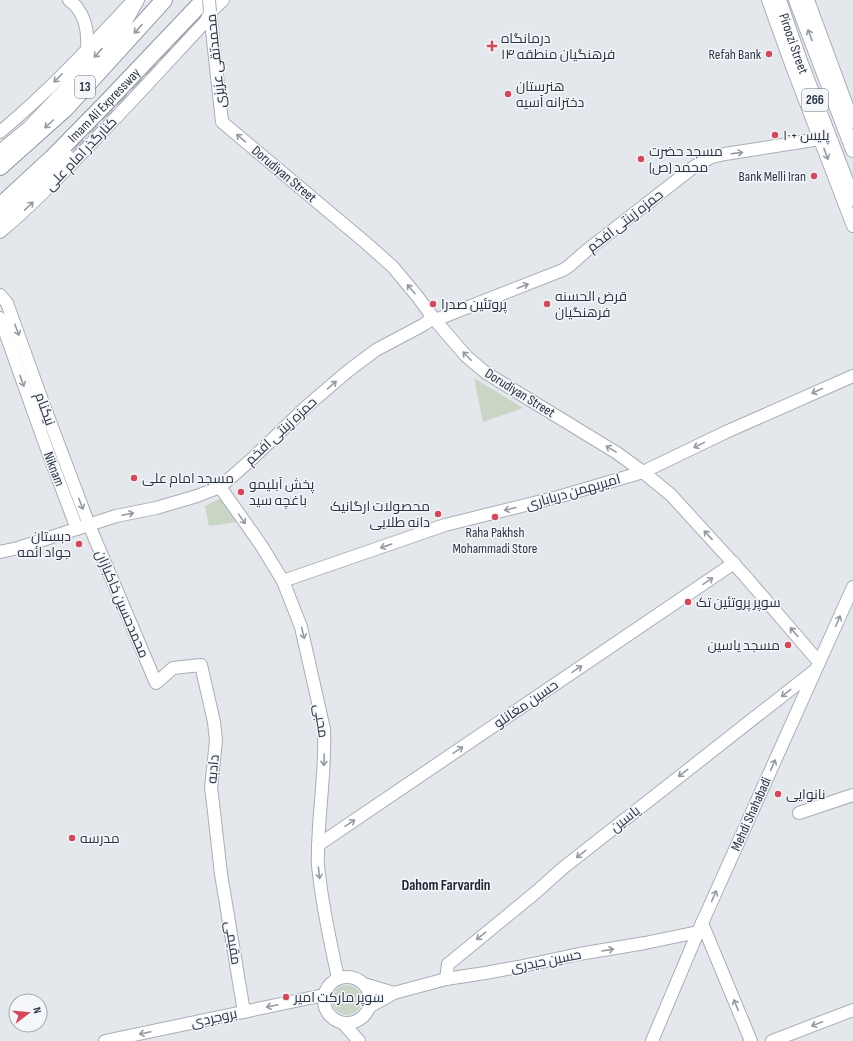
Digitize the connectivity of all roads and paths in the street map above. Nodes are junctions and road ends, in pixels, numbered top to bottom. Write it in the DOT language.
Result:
graph roads {
  1 [pos="68,0"];
  2 [pos="134,0"];
  3 [pos="138,0"];
  4 [pos="164,0"];
  5 [pos="223,0"];
  6 [pos="768,0"];
  7 [pos="779,0"];
  8 [pos="796,0"];
  9 [pos="808,0"];
  10 [pos="208,4"];
  11 [pos="87,49"];
  12 [pos="822,53"];
  13 [pos="222,122"];
  14 [pos="851,130"];
  15 [pos="0,132"];
  16 [pos="820,139"];
  17 [pos="853,150"];
  18 [pos="0,151"];
  19 [pos="0,167"];
  20 [pos="853,199"];
  21 [pos="0,206"];
  22 [pos="0,218"];
  23 [pos="853,226"];
  24 [pos="0,232"];
  25 [pos="0,296"];
  26 [pos="432,317"];
  27 [pos="0,318"];
  28 [pos="853,376"];
  29 [pos="643,472"];
  30 [pos="220,487"];
  31 [pos="89,525"];
  32 [pos="77,529"];
  33 [pos="0,552"];
  34 [pos="734,564"];
  35 [pos="283,581"];
  36 [pos="853,587"];
  37 [pos="818,666"];
  38 [pos="173,668"];
  39 [pos="853,794"];
  40 [pos="799,813"];
  41 [pos="318,845"];
  42 [pos="221,874"];
  43 [pos="700,927"];
  44 [pos="338,978"];
  45 [pos="446,979"];
  46 [pos="364,984"];
  47 [pos="394,993"];
  48 [pos="324,995"];
  49 [pos="369,1007"];
  50 [pos="853,1010"];
  51 [pos="244,1012"];
  52 [pos="361,1019"];
  53 [pos="343,1023"];
  54 [pos="105,1041"];
  55 [pos="358,1041"];
  56 [pos="652,1041"];
  57 [pos="751,1041"];
  58 [pos="772,1041"];
  1 -- 11 [label="street"];
  2 -- 11 [label="street"];
  3 -- 18 [label="street, one-way"];
  4 -- 19 [label="highway, Imam Ali Expressway / 13, one-way"];
  5 -- 10 [label="street, کنارگذر امام علی"];
  6 -- 16 [label="street"];
  7 -- 20 [label="main road, Piroozi Street / 266"];
  12 -- 8 [label="main road, Piroozi Street / 266, one-way"];
  9 -- 12 [label="street, Piroozi Street"];
  10 -- 13 [label="street, محمدتقی عزیزی"];
  10 -- 21 [label="highway, Imam Ali Expressway / 13"];
  10 -- 22 [label="street"];
  24 -- 10 [label="street, کنارگذر امام علی, one-way"];
  11 -- 15 [label="street, one-way"];
  12 -- 14 [label="main road, Piroozi Street / 266"];
  26 -- 13 [label="street, Dorudiyan Street, one-way"];
  14 -- 17 [label="main road, Piroozi Street / 266"];
  16 -- 23 [label="street, one-way"];
  26 -- 16 [label="street, حمزه زینتی افخم, one-way"];
  25 -- 31 [label="street, نیکنام, one-way"];
  29 -- 26 [label="street, Dorudiyan Street, one-way"];
  30 -- 26 [label="street, حمزه زینتی افخم, one-way"];
  27 -- 32 [label="street, Niknam, one-way"];
  28 -- 29 [label="street, امیربهمن دریاباری, one-way"];
  34 -- 29 [label="street, Dorudiyan Street, one-way"];
  29 -- 35 [label="street, امیربهمن دریاباری, one-way"];
  31 -- 30 [label="street, حمزه زینتی افخم, one-way"];
  30 -- 35 [label="street, محبی, one-way"];
  31 -- 32 [label="street, حمزه زینتی افخم"];
  31 -- 38 [label="street, محمدحسین خاکبازان"];
  32 -- 33 [label="street, حمزه زینتی افخم"];
  37 -- 34 [label="street, Dorudiyan Street, one-way"];
  41 -- 34 [label="street, حسین مغانلو, one-way"];
  35 -- 41 [label="street, محبی, one-way"];
  37 -- 36 [label="street, Mehdi Shahabadi, one-way"];
  43 -- 37 [label="street, Mehdi Shahabadi, one-way"];
  37 -- 45 [label="street, یاسین, one-way"];
  38 -- 42 [label="street, دادبه"];
  39 -- 40 [label="street"];
  41 -- 44 [label="street, محبی, one-way"];
  42 -- 51 [label="street, مقیمی"];
  45 -- 43 [label="street, حسین حیدری, one-way"];
  43 -- 56 [label="street, Mehdi Shahabadi"];
  57 -- 43 [label="street, one-way"];
  44 -- 46 [label="street"];
  44 -- 48 [label="street"];
  45 -- 47 [label="street, حسین حیدری"];
  46 -- 47 [label="street"];
  46 -- 49 [label="street"];
  47 -- 49 [label="street, حسین حیدری"];
  48 -- 51 [label="street, بروجردی, one-way"];
  48 -- 53 [label="street"];
  49 -- 52 [label="street"];
  50 -- 58 [label="street, one-way"];
  51 -- 54 [label="street, بروجردی, one-way"];
  52 -- 53 [label="street"];
  52 -- 55 [label="street"];
  53 -- 55 [label="street"];
}
